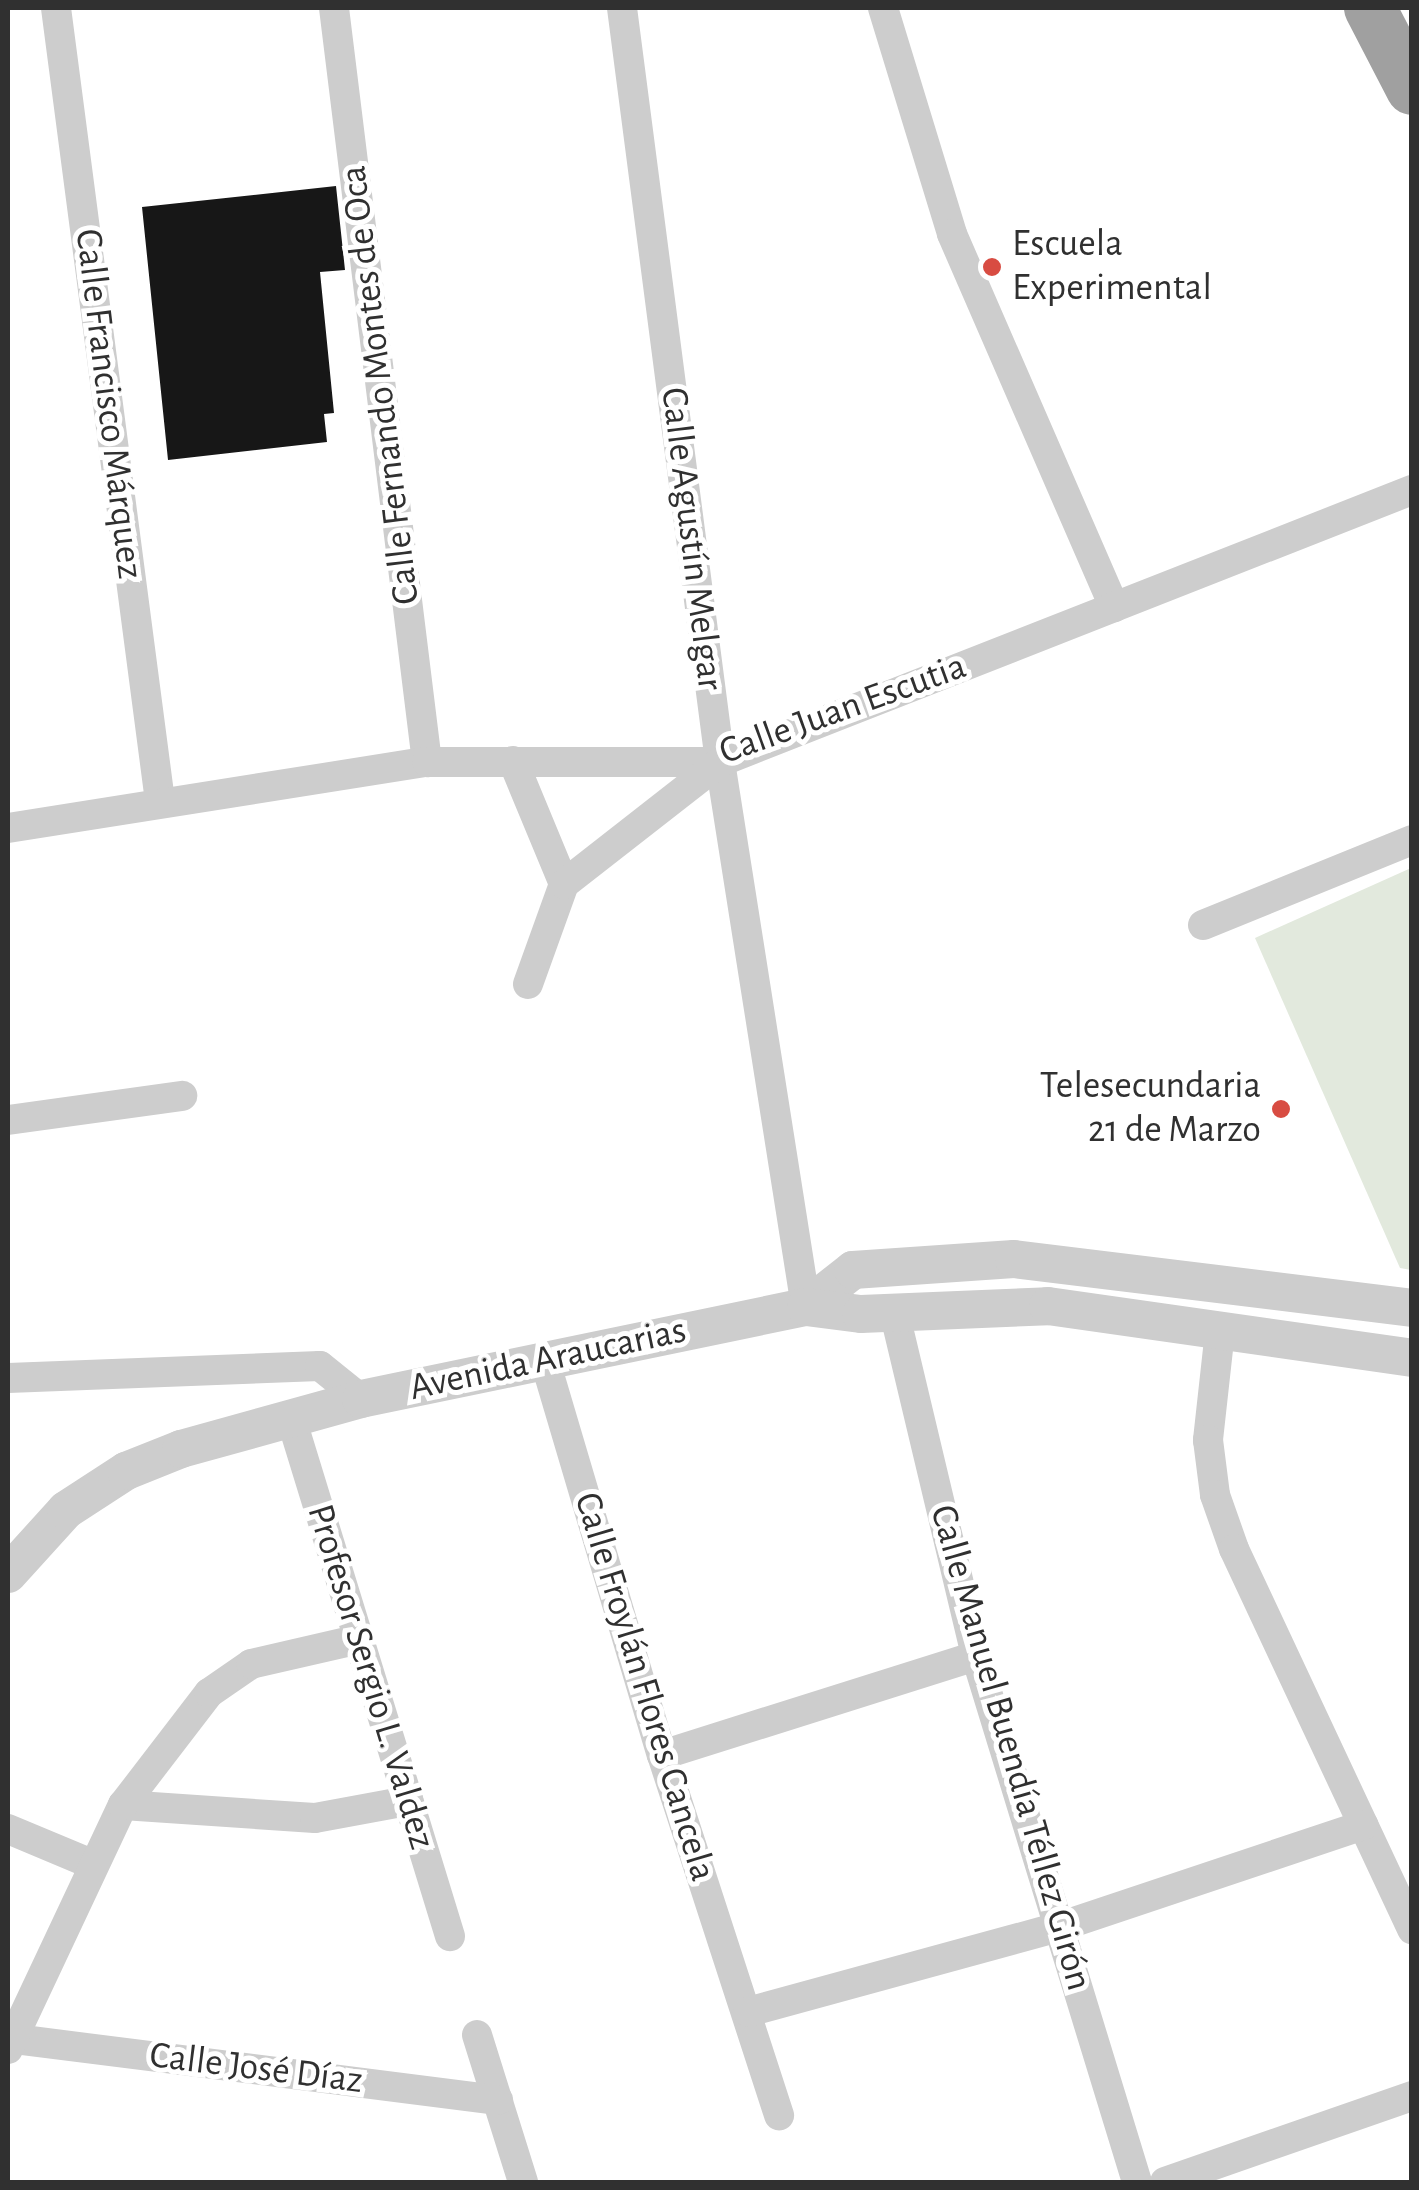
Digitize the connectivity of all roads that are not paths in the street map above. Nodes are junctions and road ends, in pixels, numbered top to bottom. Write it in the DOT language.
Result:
graph roads {
  1 [pos="56,8"];
  2 [pos="334,8"];
  3 [pos="622,8"];
  4 [pos="883,8"];
  5 [pos="1370,8"];
  6 [pos="1412,90"];
  7 [pos="1412,490"];
  8 [pos="1114,606"];
  9 [pos="514,761"];
  10 [pos="427,762"];
  11 [pos="720,762"];
  12 [pos="160,801"];
  13 [pos="8,828"];
  14 [pos="1412,840"];
  15 [pos="564,884"];
  16 [pos="1204,925"];
  17 [pos="528,984"];
  18 [pos="182,1096"];
  19 [pos="8,1120"];
  20 [pos="1052,1259"];
  21 [pos="806,1306"];
  22 [pos="1048,1306"];
  23 [pos="1412,1308"];
  24 [pos="894,1312"];
  25 [pos="1220,1330"];
  26 [pos="1412,1358"];
  27 [pos="545,1361"];
  28 [pos="8,1378"];
  29 [pos="360,1399"];
  30 [pos="290,1418"];
  31 [pos="8,1574"];
  32 [pos="359,1638"];
  33 [pos="976,1656"];
  34 [pos="662,1755"];
  35 [pos="408,1801"];
  36 [pos="124,1805"];
  37 [pos="1363,1824"];
  38 [pos="8,1830"];
  39 [pos="94,1865"];
  40 [pos="1059,1926"];
  41 [pos="1412,1929"];
  42 [pos="450,1936"];
  43 [pos="748,2012"];
  44 [pos="477,2035"];
  45 [pos="11,2044"];
  46 [pos="1412,2096"];
  47 [pos="498,2100"];
  48 [pos="779,2116"];
  49 [pos="523,2182"];
  50 [pos="1137,2182"];
  51 [pos="1165,2182"];
  1 -- 12 [label="street, Calle Francisco Márquez"];
  2 -- 10 [label="street, Calle Fernando Montes de Oca"];
  3 -- 11 [label="street, Calle Agustín Melgar"];
  4 -- 8 [label="street"];
  5 -- 6 [label="highway"];
  7 -- 8 [label="street, Calle Juan Escutia"];
  8 -- 11 [label="street, Calle Juan Escutia"];
  9 -- 10 [label="street, Calle Juan Escutia"];
  9 -- 11 [label="street, Calle Juan Escutia"];
  9 -- 15 [label="street"];
  10 -- 12 [label="street, Calle Juan Escutia"];
  11 -- 15 [label="street"];
  11 -- 21 [label="street, Calle Agustín Melgar"];
  12 -- 13 [label="street, Calle Juan Escutia"];
  14 -- 16 [label="street"];
  15 -- 17 [label="street"];
  18 -- 19 [label="street"];
  20 -- 21 [label="street, Avenida Araucarias"];
  20 -- 22 [label="street"];
  20 -- 23 [label="street, Avenida Araucarias"];
  21 -- 24 [label="street, Avenida Araucarias"];
  21 -- 27 [label="street, Avenida Araucarias"];
  22 -- 24 [label="street, Avenida Araucarias"];
  22 -- 25 [label="street, Avenida Araucarias"];
  24 -- 33 [label="street, Calle Manuel Buendía Téllez Girón"];
  25 -- 26 [label="street, Avenida Araucarias"];
  25 -- 37 [label="street"];
  27 -- 29 [label="street, Avenida Araucarias"];
  27 -- 34 [label="street, Calle Froylán Flores Cancela"];
  28 -- 29 [label="street"];
  29 -- 30 [label="street, Avenida Araucarias"];
  30 -- 31 [label="street, Avenida Araucarias"];
  30 -- 32 [label="street, Profesor Sergio L. Valdez"];
  32 -- 35 [label="street, Profesor Sergio L. Valdez"];
  32 -- 36 [label="street, Calle José Díaz"];
  33 -- 34 [label="street"];
  33 -- 40 [label="street, Calle Manuel Buendía Téllez Girón"];
  34 -- 43 [label="street, Calle Froylán Flores Cancela"];
  35 -- 36 [label="street"];
  35 -- 42 [label="street, Profesor Sergio L. Valdez"];
  36 -- 39 [label="street, Calle José Díaz"];
  37 -- 40 [label="street"];
  37 -- 41 [label="street"];
  38 -- 39 [label="street"];
  39 -- 45 [label="street, Calle José Díaz"];
  40 -- 43 [label="street"];
  40 -- 50 [label="street, Calle Manuel Buendía Téllez Girón"];
  43 -- 48 [label="street, Calle Froylán Flores Cancela"];
  44 -- 47 [label="street"];
  45 -- 47 [label="street, Calle José Díaz"];
  46 -- 51 [label="street"];
  47 -- 49 [label="street"];
}
